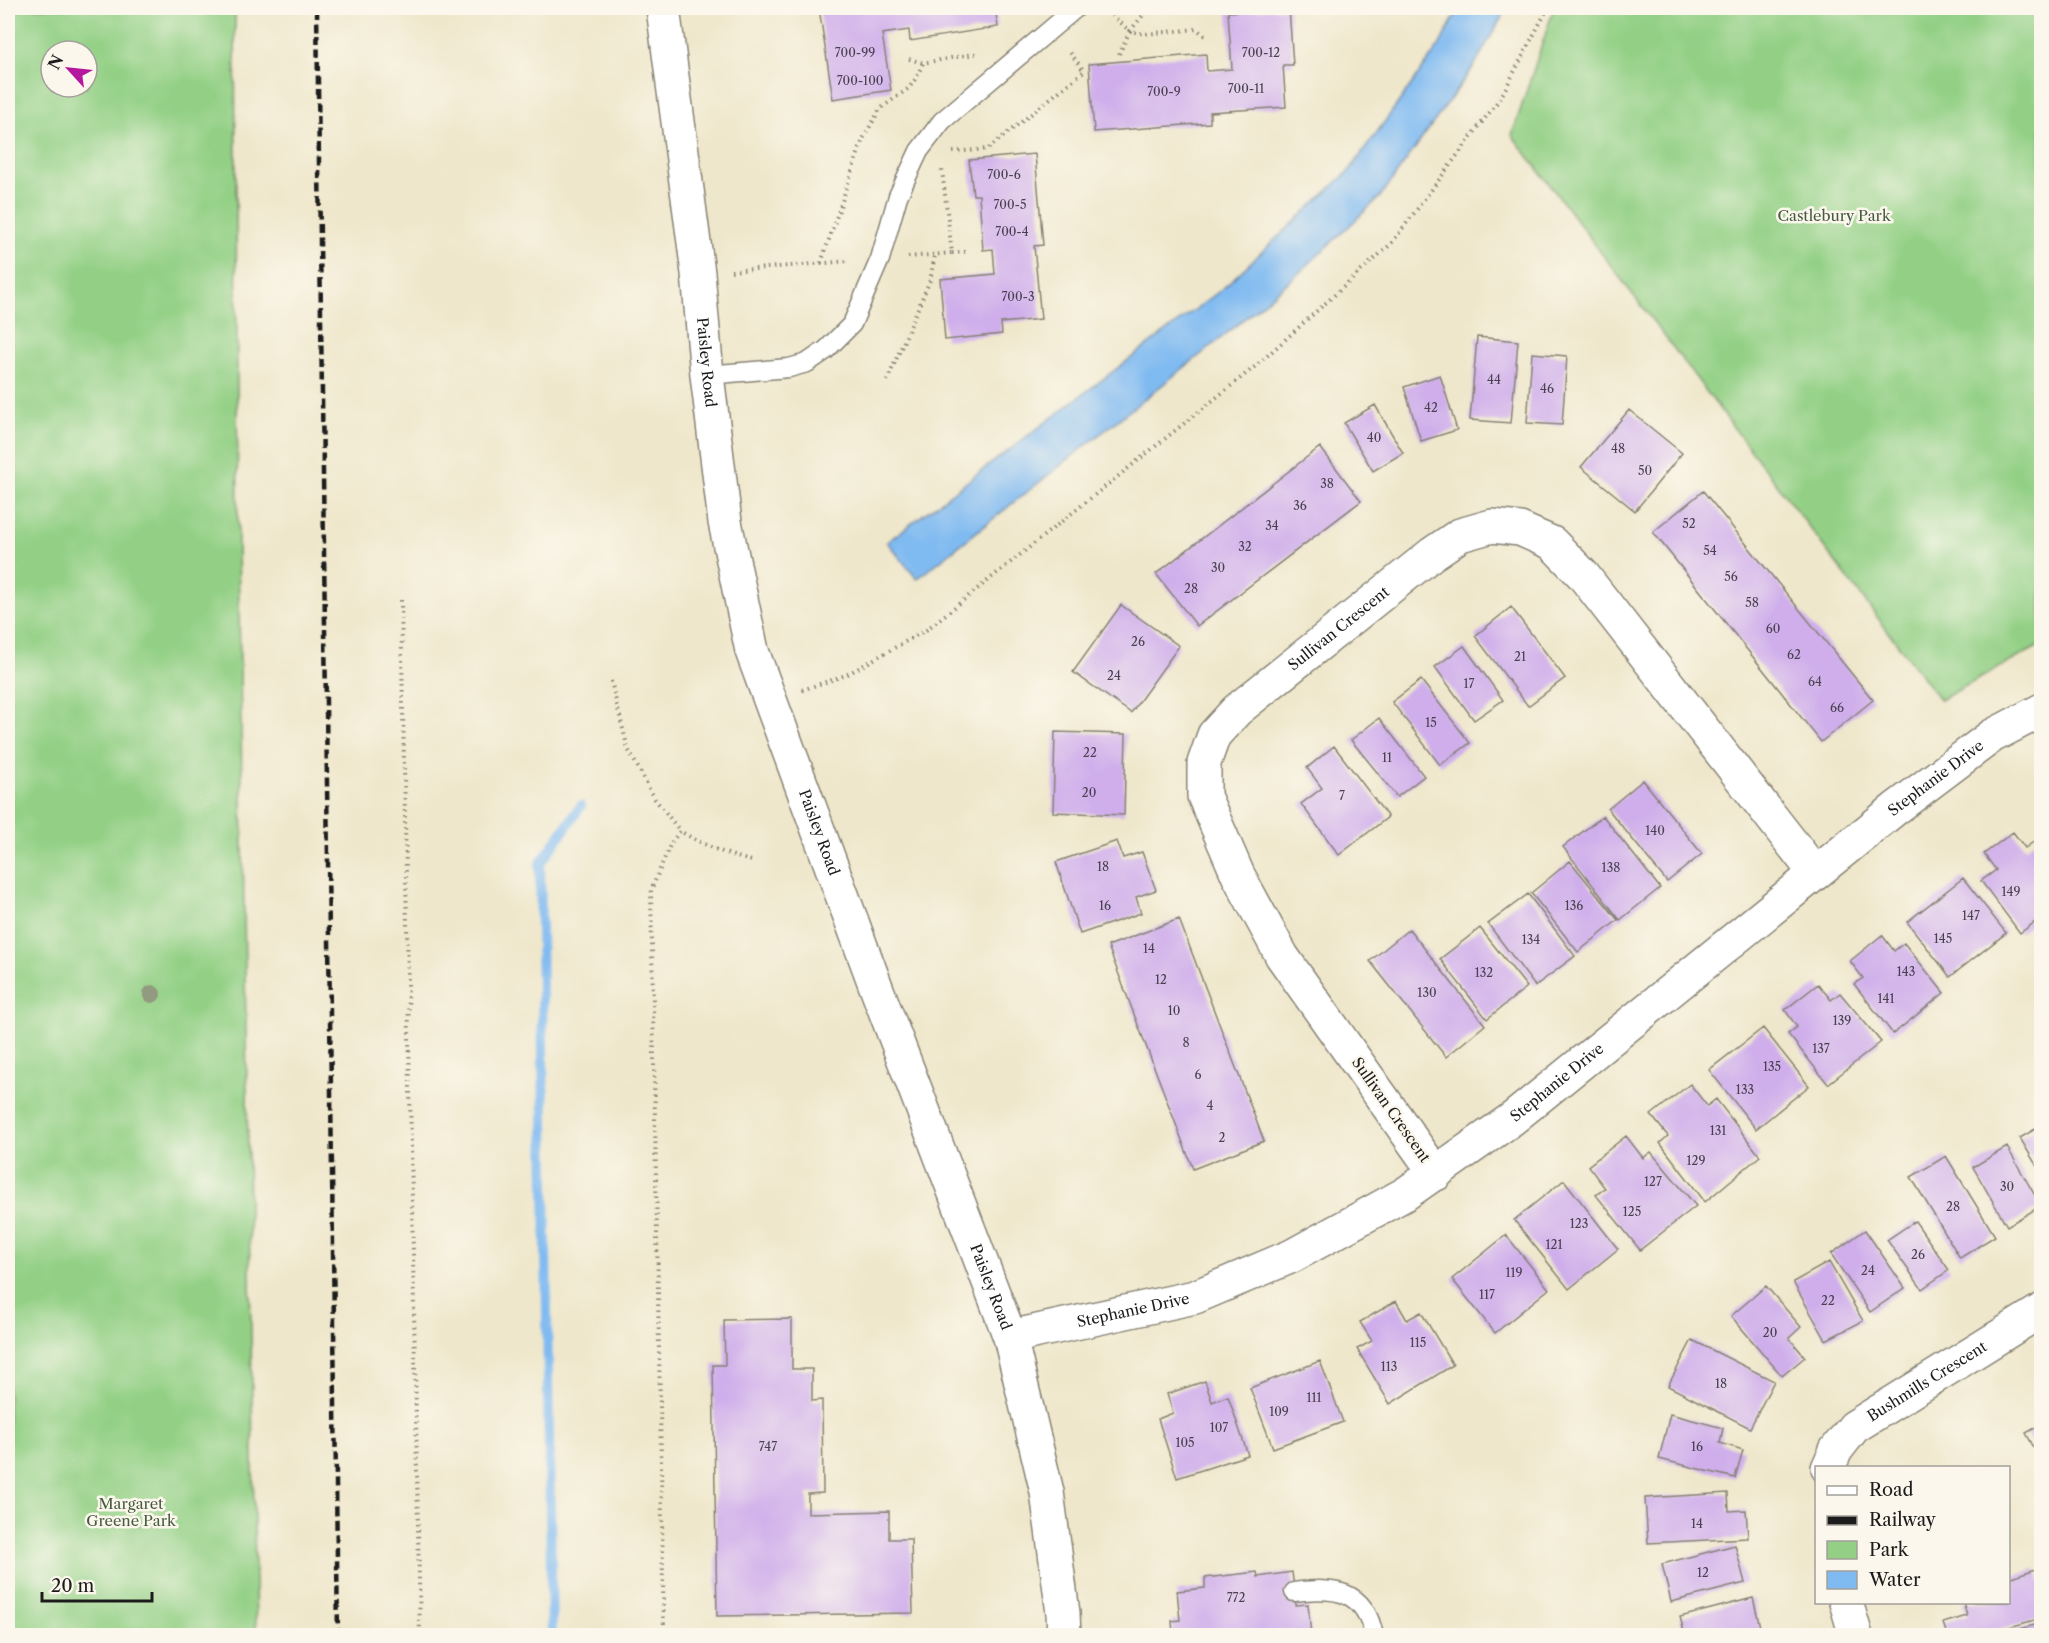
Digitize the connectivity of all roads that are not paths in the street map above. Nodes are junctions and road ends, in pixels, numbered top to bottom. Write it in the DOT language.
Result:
graph roads {
  1 [pos="663,8"];
  2 [pos="1076,8"];
  3 [pos="707,375"];
  4 [pos="2042,710"];
  5 [pos="1815,873"];
  6 [pos="1436,1174"];
  7 [pos="2042,1310"];
  8 [pos="1010,1337"];
  9 [pos="1828,1466"];
  10 [pos="1294,1592"];
  11 [pos="1847,1604"];
  12 [pos="1064,1635"];
  13 [pos="1374,1635"];
  14 [pos="1856,1635"];
  1 -- 3 [label="street, Paisley Road"];
  2 -- 3 [label="lane"];
  3 -- 8 [label="street, Paisley Road"];
  4 -- 5 [label="street, Stephanie Drive"];
  5 -- 6 [label="street, Stephanie Drive"];
  5 -- 6 [label="street, Sullivan Crescent"];
  6 -- 8 [label="street, Stephanie Drive"];
  7 -- 9 [label="street, Bushmills Crescent"];
  8 -- 12 [label="street, Paisley Road"];
  10 -- 13 [label="lane"];
  11 -- 14 [label="street"];
}
